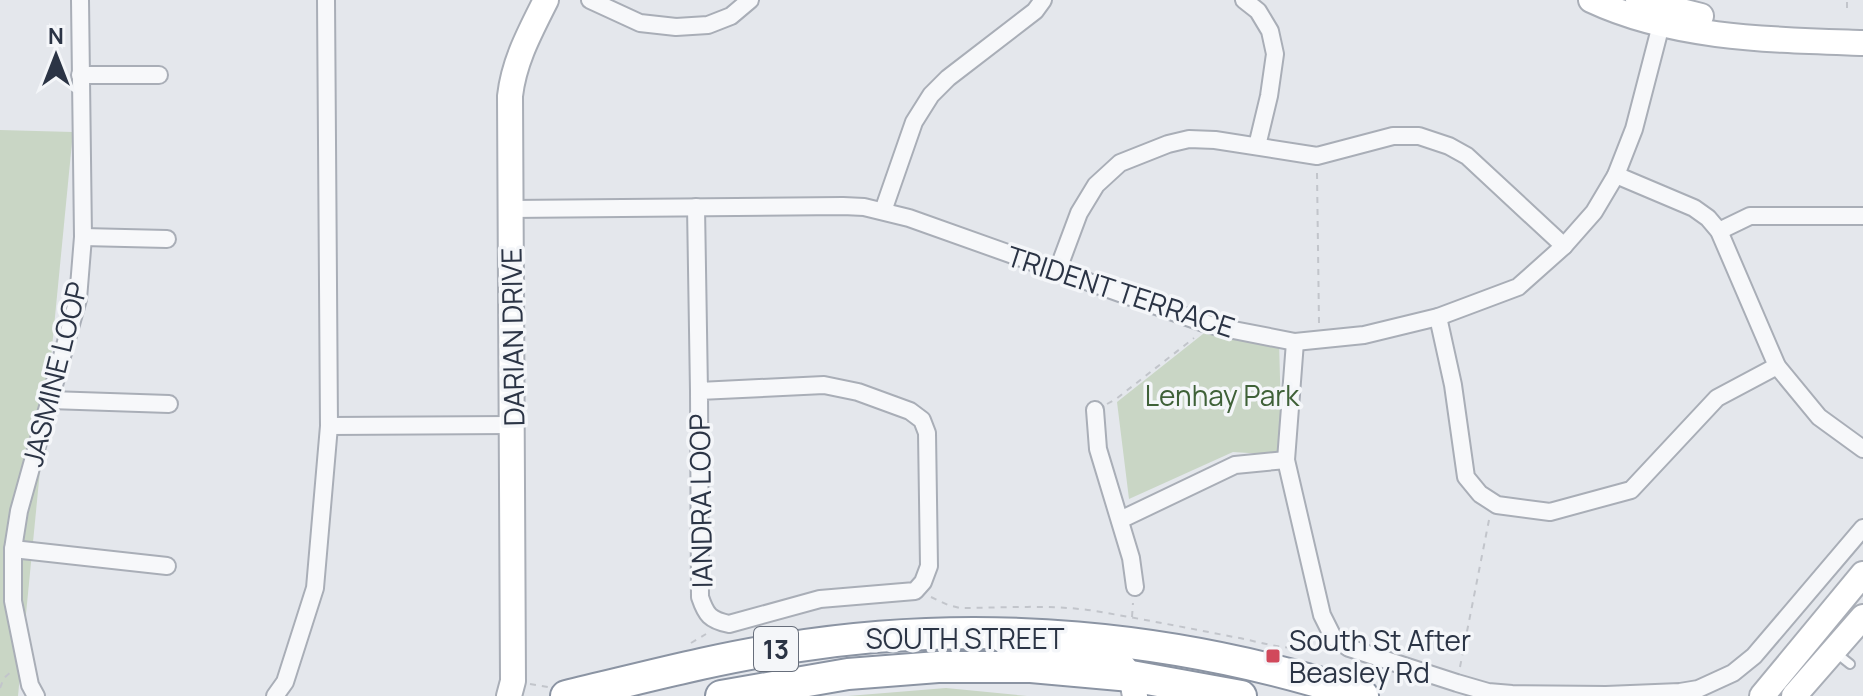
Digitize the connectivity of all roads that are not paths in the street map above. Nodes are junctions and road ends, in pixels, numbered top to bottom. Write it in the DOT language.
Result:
graph roads {
  1 [pos="80,0"];
  2 [pos="326,0"];
  3 [pos="546,0"];
  4 [pos="590,0"];
  5 [pos="750,0"];
  6 [pos="1043,0"];
  7 [pos="1244,0"];
  8 [pos="1591,0"];
  9 [pos="1638,0"];
  10 [pos="1664,11"];
  11 [pos="1863,28"];
  12 [pos="1863,43"];
  13 [pos="80,75"];
  14 [pos="159,75"];
  15 [pos="1257,146"];
  16 [pos="1616,175"];
  17 [pos="696,207"];
  18 [pos="510,209"];
  19 [pos="883,211"];
  20 [pos="1863,216"];
  21 [pos="1719,231"];
  22 [pos="83,237"];
  23 [pos="167,239"];
  24 [pos="1564,246"];
  25 [pos="1057,272"];
  26 [pos="1438,317"];
  27 [pos="1295,342"];
  28 [pos="1777,366"];
  29 [pos="699,391"];
  30 [pos="50,400"];
  31 [pos="169,404"];
  32 [pos="1095,410"];
  33 [pos="513,425"];
  34 [pos="329,426"];
  35 [pos="1863,449"];
  36 [pos="1286,460"];
  37 [pos="1120,520"];
  38 [pos="1863,528"];
  39 [pos="13,549"];
  40 [pos="167,566"];
  41 [pos="1863,574"];
  42 [pos="1135,587"];
  43 [pos="1863,617"];
  44 [pos="989,633"];
  45 [pos="1178,649"];
  46 [pos="1129,689"];
  47 [pos="514,691"];
  48 [pos="36,696"];
  49 [pos="275,696"];
  50 [pos="566,696"];
  51 [pos="721,696"];
  52 [pos="1241,696"];
  53 [pos="1363,696"];
  54 [pos="1762,696"];
  55 [pos="1794,696"];
  1 -- 13 [label="street, JASMINE LOOP"];
  2 -- 34 [label="street"];
  3 -- 18 [label="main road, DARIAN DRIVE"];
  4 -- 5 [label="street"];
  6 -- 19 [label="street"];
  7 -- 15 [label="street"];
  8 -- 10 [label="main road"];
  9 -- 10 [label="main road"];
  10 -- 11 [label="main road"];
  10 -- 12 [label="main road"];
  10 -- 16 [label="street, TRIDENT TERRACE"];
  13 -- 14 [label="street"];
  13 -- 22 [label="street, JASMINE LOOP"];
  15 -- 24 [label="street"];
  15 -- 25 [label="street"];
  16 -- 21 [label="street"];
  16 -- 24 [label="street, TRIDENT TERRACE"];
  17 -- 18 [label="street, TRIDENT TERRACE"];
  17 -- 19 [label="street, TRIDENT TERRACE"];
  17 -- 29 [label="street, IANDRA LOOP"];
  18 -- 33 [label="main road, DARIAN DRIVE"];
  19 -- 25 [label="street, TRIDENT TERRACE"];
  20 -- 21 [label="street"];
  21 -- 28 [label="street"];
  22 -- 23 [label="street"];
  22 -- 30 [label="street, JASMINE LOOP"];
  24 -- 26 [label="street, TRIDENT TERRACE"];
  25 -- 27 [label="street, TRIDENT TERRACE"];
  26 -- 27 [label="street, TRIDENT TERRACE"];
  26 -- 28 [label="street"];
  27 -- 36 [label="street"];
  28 -- 35 [label="street"];
  29 -- 29 [label="street, IANDRA LOOP"];
  30 -- 31 [label="street"];
  30 -- 39 [label="street, JASMINE LOOP"];
  32 -- 37 [label="street"];
  33 -- 34 [label="street"];
  33 -- 47 [label="main road, DARIAN DRIVE"];
  34 -- 49 [label="street"];
  36 -- 37 [label="street"];
  36 -- 38 [label="street"];
  37 -- 42 [label="street"];
  39 -- 40 [label="street"];
  39 -- 48 [label="street, JASMINE LOOP"];
  41 -- 54 [label="main road"];
  43 -- 55 [label="main road"];
  44 -- 45 [label="highway, SOUTH STREET / 13"];
  44 -- 46 [label="main road"];
  44 -- 50 [label="highway, SOUTH STREET / 13"];
  45 -- 46 [label="main road"];
  45 -- 53 [label="highway, SOUTH STREET / 13"];
  46 -- 51 [label="highway, SOUTH STREET / 13"];
  46 -- 52 [label="highway, SOUTH STREET / 13"];
}
